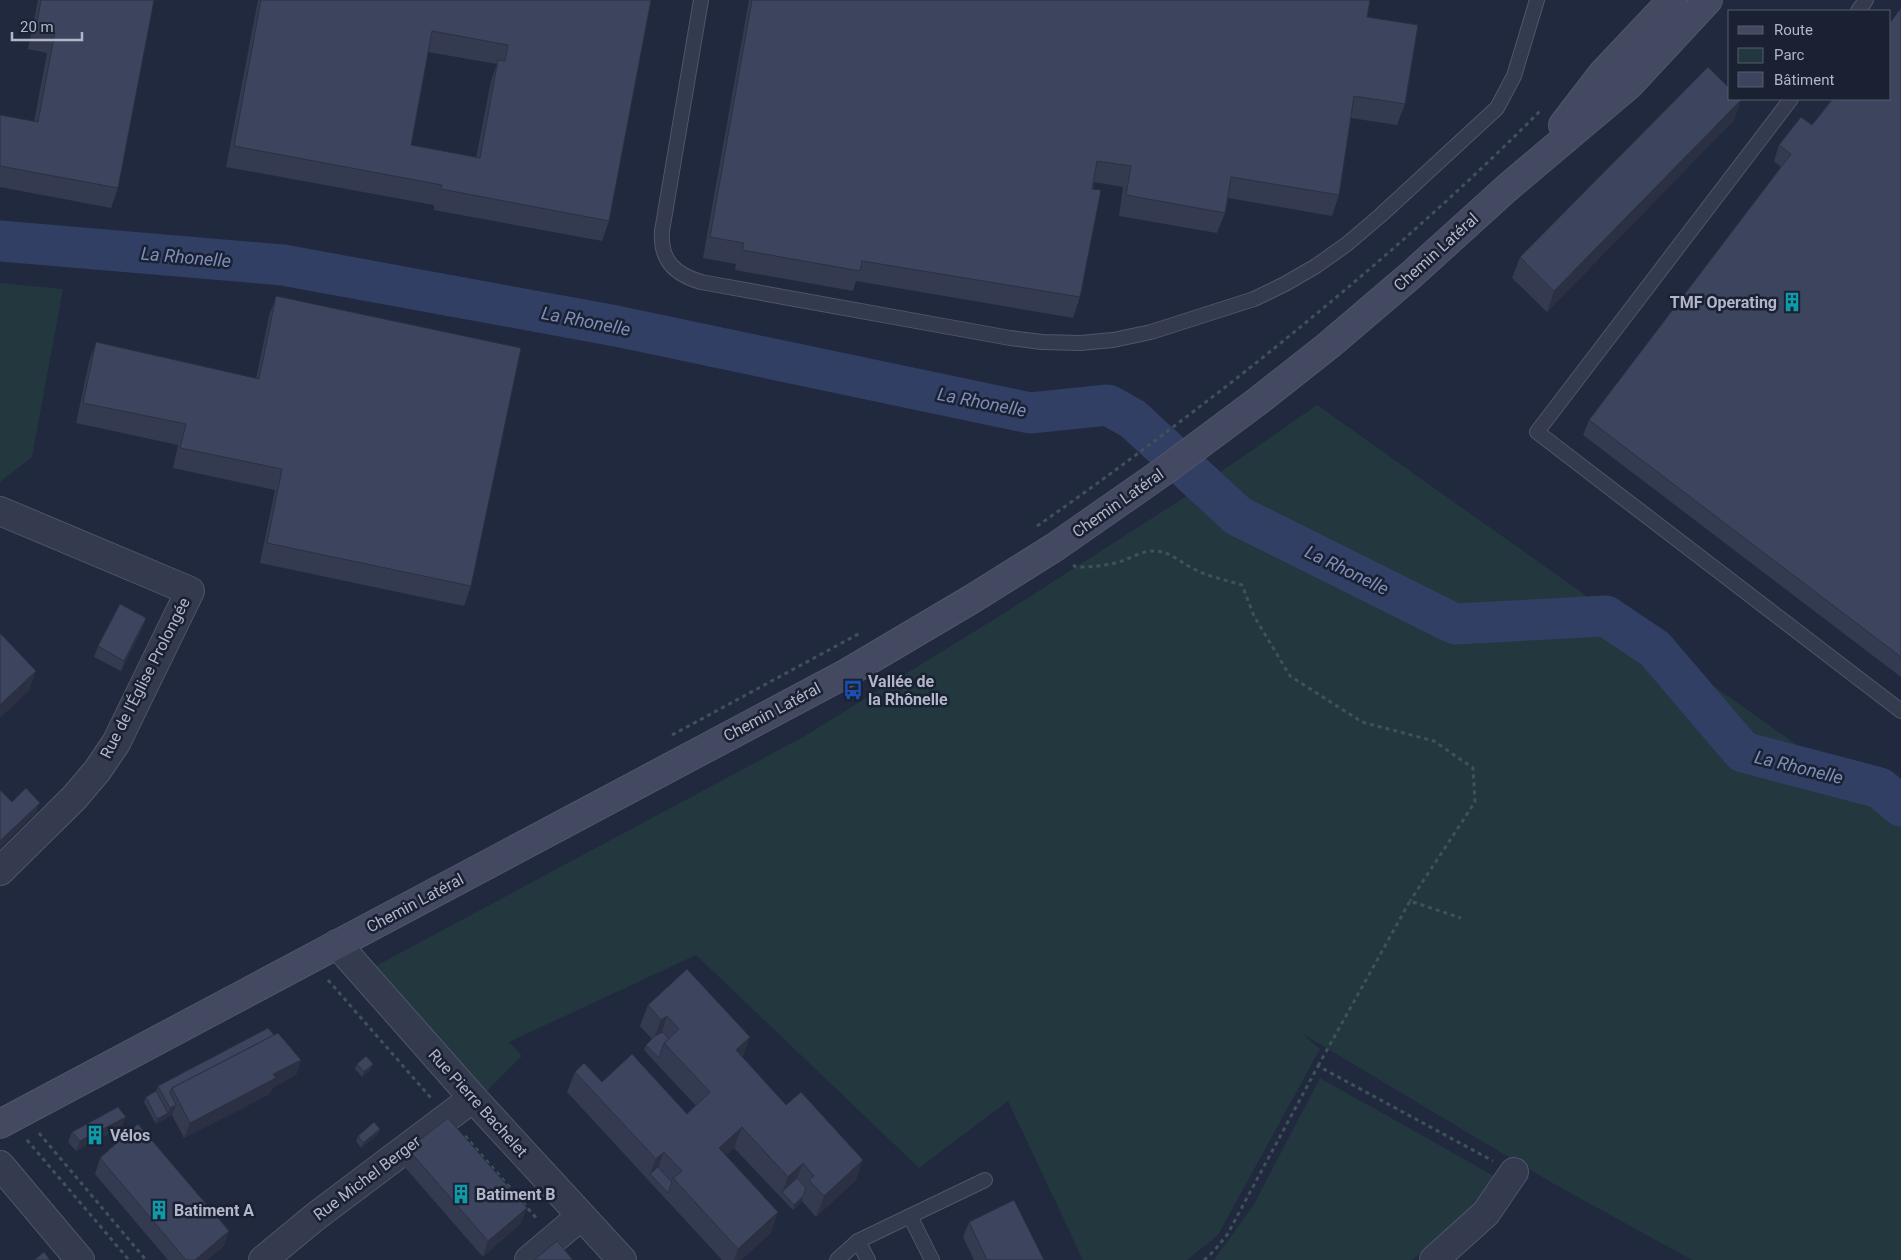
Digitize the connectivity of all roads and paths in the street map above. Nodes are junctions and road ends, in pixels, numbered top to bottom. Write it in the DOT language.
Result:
graph roads {
  1 [pos="701,0"];
  2 [pos="1537,0"];
  3 [pos="1672,0"];
  4 [pos="1708,0"];
  5 [pos="1790,100"];
  6 [pos="1544,108"];
  7 [pos="1506,188"];
  8 [pos="0,511"];
  9 [pos="1034,528"];
  10 [pos="1068,562"];
  11 [pos="864,631"];
  12 [pos="1901,710"];
  13 [pos="666,738"];
  14 [pos="0,871"];
  15 [pos="1410,901"];
  16 [pos="1460,918"];
  17 [pos="337,944"];
  18 [pos="1318,1066"];
  19 [pos="473,1098"];
  20 [pos="0,1124"];
  21 [pos="39,1133"];
  22 [pos="27,1140"];
  23 [pos="0,1165"];
  24 [pos="1514,1172"];
  25 [pos="985,1180"];
  26 [pos="581,1216"];
  27 [pos="910,1216"];
  28 [pos="858,1241"];
  29 [pos="80,1260"];
  30 [pos="129,1260"];
  31 [pos="146,1260"];
  32 [pos="263,1260"];
  33 [pos="529,1260"];
  34 [pos="622,1260"];
  35 [pos="837,1260"];
  36 [pos="868,1260"];
  37 [pos="932,1260"];
  38 [pos="1204,1260"];
  39 [pos="1434,1260"];
  1 -- 2 [label="lane"];
  3 -- 7 [label="street, Chemin Latéral"];
  4 -- 7 [label="street, Chemin Latéral"];
  5 -- 12 [label="lane"];
  6 -- 9 [label="path"];
  7 -- 17 [label="street, Chemin Latéral"];
  8 -- 14 [label="street, Rue de l'Église Prolongée"];
  10 -- 15 [label="path"];
  11 -- 13 [label="path"];
  15 -- 16 [label="path"];
  15 -- 18 [label="path"];
  17 -- 19 [label="street, Rue Pierre Bachelet"];
  17 -- 20 [label="street, Chemin Latéral"];
  18 -- 24 [label="path"];
  18 -- 38 [label="path"];
  19 -- 26 [label="street, Rue Pierre Bachelet"];
  19 -- 32 [label="street, Rue Michel Berger"];
  21 -- 31 [label="path"];
  22 -- 30 [label="path"];
  23 -- 29 [label="street"];
  24 -- 39 [label="street"];
  25 -- 27 [label="lane"];
  26 -- 33 [label="street"];
  26 -- 34 [label="street, Rue Pierre Bachelet"];
  27 -- 28 [label="lane"];
  27 -- 37 [label="lane"];
  28 -- 35 [label="lane"];
  28 -- 36 [label="lane"];
}
